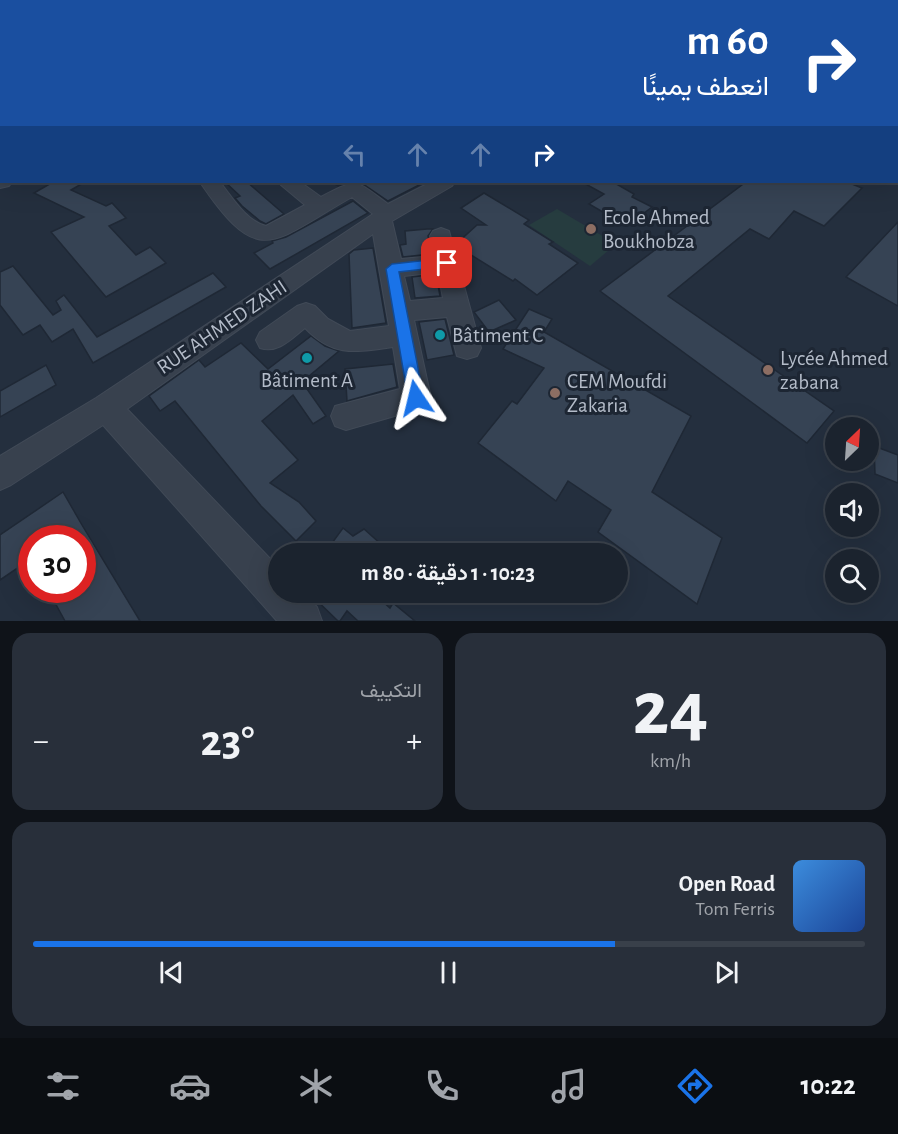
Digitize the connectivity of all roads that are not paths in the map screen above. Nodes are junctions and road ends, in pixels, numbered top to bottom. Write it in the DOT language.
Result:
graph roads {
  1 [pos="211,183"];
  2 [pos="293,183"];
  3 [pos="315,183"];
  4 [pos="442,183"];
  5 [pos="344,193"];
  6 [pos="384,216"];
  7 [pos="441,237"];
  8 [pos="447,263"];
  9 [pos="392,269"];
  10 [pos="457,306"];
  11 [pos="402,324"];
  12 [pos="269,340"];
  13 [pos="467,348"];
  14 [pos="106,407"];
  15 [pos="346,416"];
  16 [pos="0,474"];
  17 [pos="303,621"];
  1 -- 5 [label="street"];
  2 -- 5 [label="street"];
  3 -- 5 [label="street"];
  4 -- 6 [label="street, RUE AHMED ZAHI"];
  5 -- 6 [label="street"];
  6 -- 9 [label="street"];
  6 -- 14 [label="street, RUE AHMED ZAHI"];
  7 -- 8 [label="street"];
  8 -- 9 [label="street"];
  8 -- 10 [label="street"];
  9 -- 11 [label="street"];
  10 -- 11 [label="street"];
  10 -- 13 [label="street"];
  11 -- 12 [label="street"];
  11 -- 15 [label="street"];
  14 -- 16 [label="street, RUE AHMED ZAHI"];
  14 -- 17 [label="street"];
}
